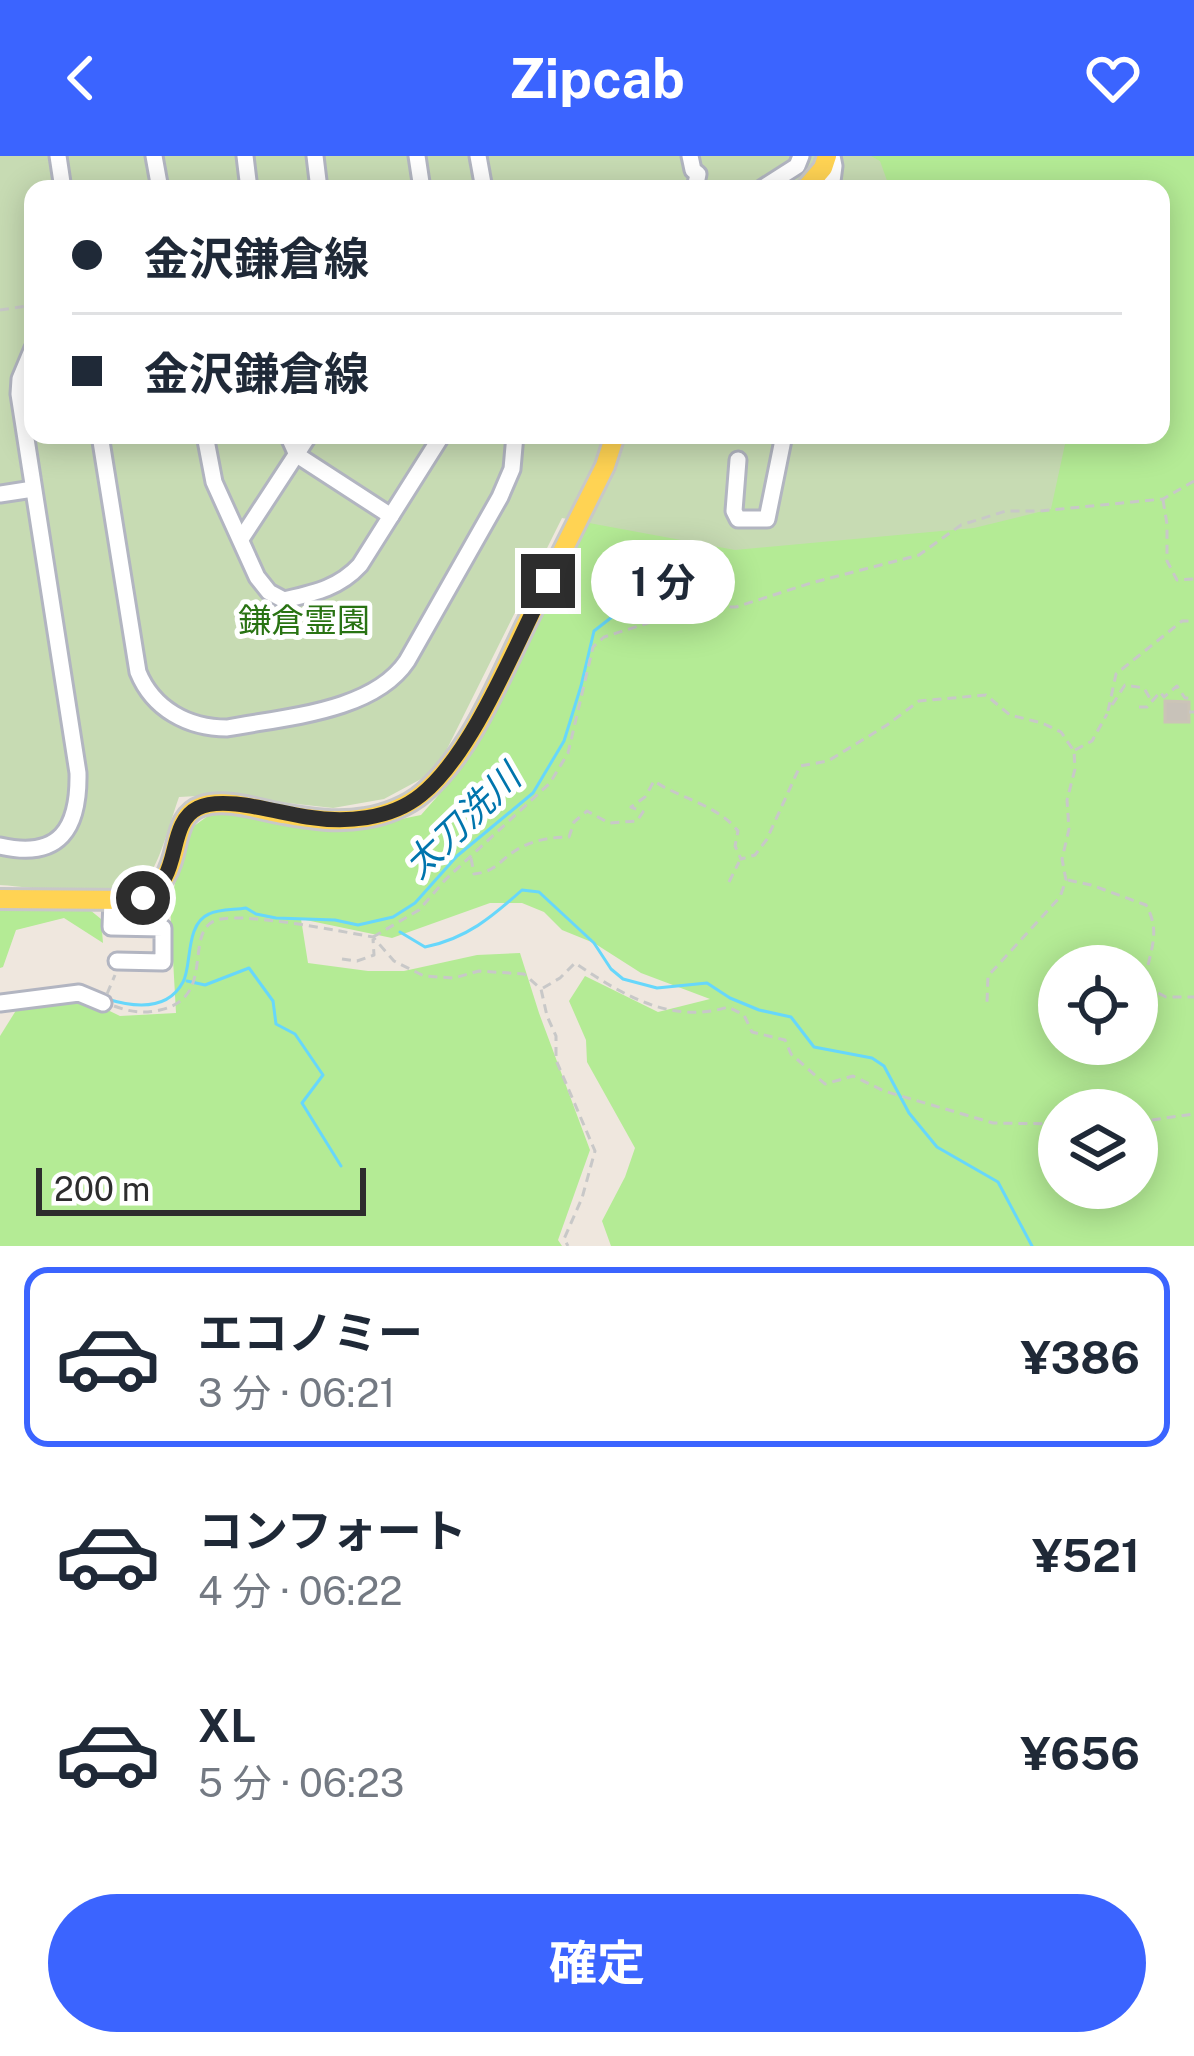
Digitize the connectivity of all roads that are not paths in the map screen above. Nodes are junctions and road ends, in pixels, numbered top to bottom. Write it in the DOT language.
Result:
graph roads {
  1 [pos="801,156"];
  2 [pos="775,180"];
  3 [pos="24,365"];
  4 [pos="24,427"];
  5 [pos="26,444"];
  6 [pos="101,444"];
  7 [pos="207,444"];
  8 [pos="292,444"];
  9 [pos="304,444"];
  10 [pos="436,444"];
  11 [pos="515,444"];
  12 [pos="612,444"];
  13 [pos="782,444"];
  14 [pos="297,455"];
  15 [pos="738,460"];
  16 [pos="33,489"];
  17 [pos="0,494"];
  18 [pos="391,516"];
  19 [pos="241,539"];
  20 [pos="0,846"];
  21 [pos="0,899"];
  22 [pos="112,900"];
  23 [pos="118,961"];
  24 [pos="0,1003"];
  25 [pos="103,1003"];
  1 -- 2 [label="street"];
  3 -- 4 [label="street"];
  5 -- 16 [label="street"];
  6 -- 11 [label="street"];
  7 -- 19 [label="street"];
  8 -- 14 [label="street"];
  9 -- 14 [label="street"];
  10 -- 18 [label="street"];
  12 -- 22 [label="main road"];
  13 -- 15 [label="street"];
  14 -- 18 [label="street"];
  14 -- 19 [label="street"];
  16 -- 17 [label="street"];
  16 -- 20 [label="street"];
  18 -- 19 [label="street"];
  21 -- 22 [label="main road"];
  22 -- 23 [label="street"];
  24 -- 25 [label="street"];
}
